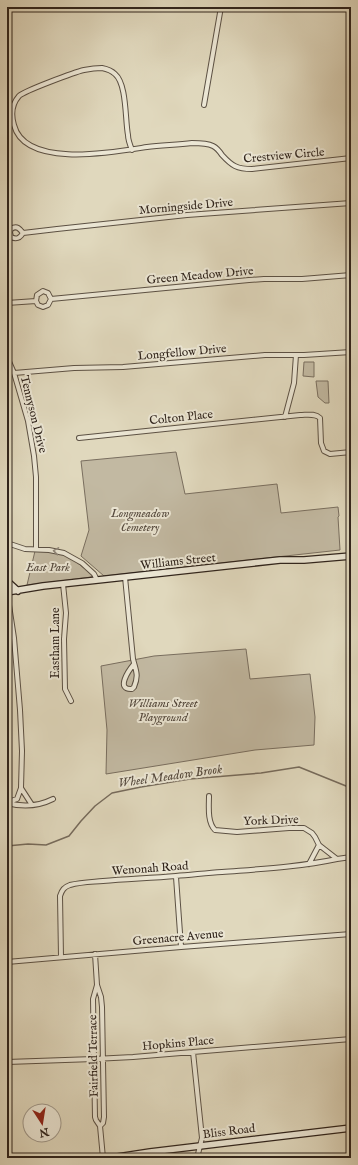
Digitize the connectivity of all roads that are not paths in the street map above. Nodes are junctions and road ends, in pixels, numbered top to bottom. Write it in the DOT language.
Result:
graph roads {
  1 [pos="221,7"];
  2 [pos="204,105"];
  3 [pos="132,150"];
  4 [pos="351,158"];
  5 [pos="351,203"];
  6 [pos="23,234"];
  7 [pos="351,275"];
  8 [pos="51,299"];
  9 [pos="36,301"];
  10 [pos="7,303"];
  11 [pos="351,352"];
  12 [pos="296,355"];
  13 [pos="7,357"];
  14 [pos="14,373"];
  15 [pos="285,417"];
  16 [pos="79,438"];
  17 [pos="351,452"];
  18 [pos="7,543"];
  19 [pos="36,549"];
  20 [pos="351,556"];
  21 [pos="125,577"];
  22 [pos="97,580"];
  23 [pos="7,581"];
  24 [pos="63,584"];
  25 [pos="18,591"];
  26 [pos="7,592"];
  27 [pos="134,664"];
  28 [pos="71,701"];
  29 [pos="21,788"];
  30 [pos="209,796"];
  31 [pos="53,799"];
  32 [pos="7,802"];
  33 [pos="32,805"];
  34 [pos="319,845"];
  35 [pos="351,857"];
  36 [pos="336,859"];
  37 [pos="309,864"];
  38 [pos="176,876"];
  39 [pos="351,934"];
  40 [pos="181,946"];
  41 [pos="95,954"];
  42 [pos="61,957"];
  43 [pos="7,962"];
  44 [pos="97,986"];
  45 [pos="351,1039"];
  46 [pos="193,1052"];
  47 [pos="94,1059"];
  48 [pos="102,1059"];
  49 [pos="7,1062"];
  50 [pos="100,1126"];
  51 [pos="351,1128"];
  52 [pos="200,1146"];
  53 [pos="103,1158"];
  54 [pos="111,1158"];
  55 [pos="199,1158"];
  1 -- 2 [label="street"];
  3 -- 3 [label="street, Crestview Circle"];
  3 -- 4 [label="street, Crestview Circle"];
  5 -- 6 [label="street, Morningside Drive"];
  7 -- 8 [label="street, Green Meadow Drive"];
  8 -- 9 [label="street, Green Meadow Drive"];
  8 -- 9 [label="street, Green Meadow Drive"];
  9 -- 10 [label="street, Green Meadow Drive"];
  11 -- 12 [label="street, Longfellow Drive"];
  12 -- 14 [label="street, Longfellow Drive"];
  12 -- 15 [label="street"];
  13 -- 14 [label="street, Tennyson Drive"];
  14 -- 19 [label="street, Tennyson Drive"];
  15 -- 16 [label="street, Colton Place"];
  15 -- 17 [label="street, Colton Place"];
  18 -- 19 [label="street"];
  22 -- 19 [label="street, one-way"];
  20 -- 21 [label="main road, Williams Street"];
  21 -- 22 [label="main road, Williams Street"];
  21 -- 27 [label="street"];
  22 -- 24 [label="main road, Williams Street"];
  23 -- 25 [label="main road"];
  24 -- 25 [label="main road, Williams Street"];
  24 -- 28 [label="street, Eastham Lane"];
  25 -- 26 [label="main road, Williams Street"];
  26 -- 29 [label="street"];
  27 -- 27 [label="street"];
  29 -- 32 [label="street"];
  29 -- 33 [label="street"];
  30 -- 34 [label="street, York Drive"];
  31 -- 33 [label="street"];
  32 -- 33 [label="street"];
  34 -- 36 [label="street, York Drive"];
  34 -- 37 [label="street"];
  35 -- 36 [label="street"];
  36 -- 37 [label="street, Wenonah Road"];
  37 -- 38 [label="street, Wenonah Road"];
  38 -- 40 [label="street"];
  38 -- 42 [label="street, Wenonah Road"];
  39 -- 40 [label="street, Greenacre Avenue"];
  40 -- 41 [label="street, Greenacre Avenue"];
  41 -- 42 [label="street, Greenacre Avenue"];
  41 -- 44 [label="street, Fairfield Terrace"];
  42 -- 43 [label="street, Greenacre Avenue"];
  44 -- 47 [label="street, Fairfield Terrace"];
  44 -- 48 [label="street, Fairfield Terrace"];
  45 -- 46 [label="street, Hopkins Place"];
  46 -- 48 [label="street, Hopkins Place"];
  46 -- 52 [label="street"];
  47 -- 48 [label="street, Hopkins Place"];
  47 -- 49 [label="street, Hopkins Place"];
  47 -- 50 [label="street, Fairfield Terrace"];
  48 -- 50 [label="street, Fairfield Terrace"];
  50 -- 53 [label="street, Fairfield Terrace"];
  51 -- 52 [label="main road, Bliss Road"];
  52 -- 54 [label="main road, Bliss Road"];
  52 -- 55 [label="street"];
}
